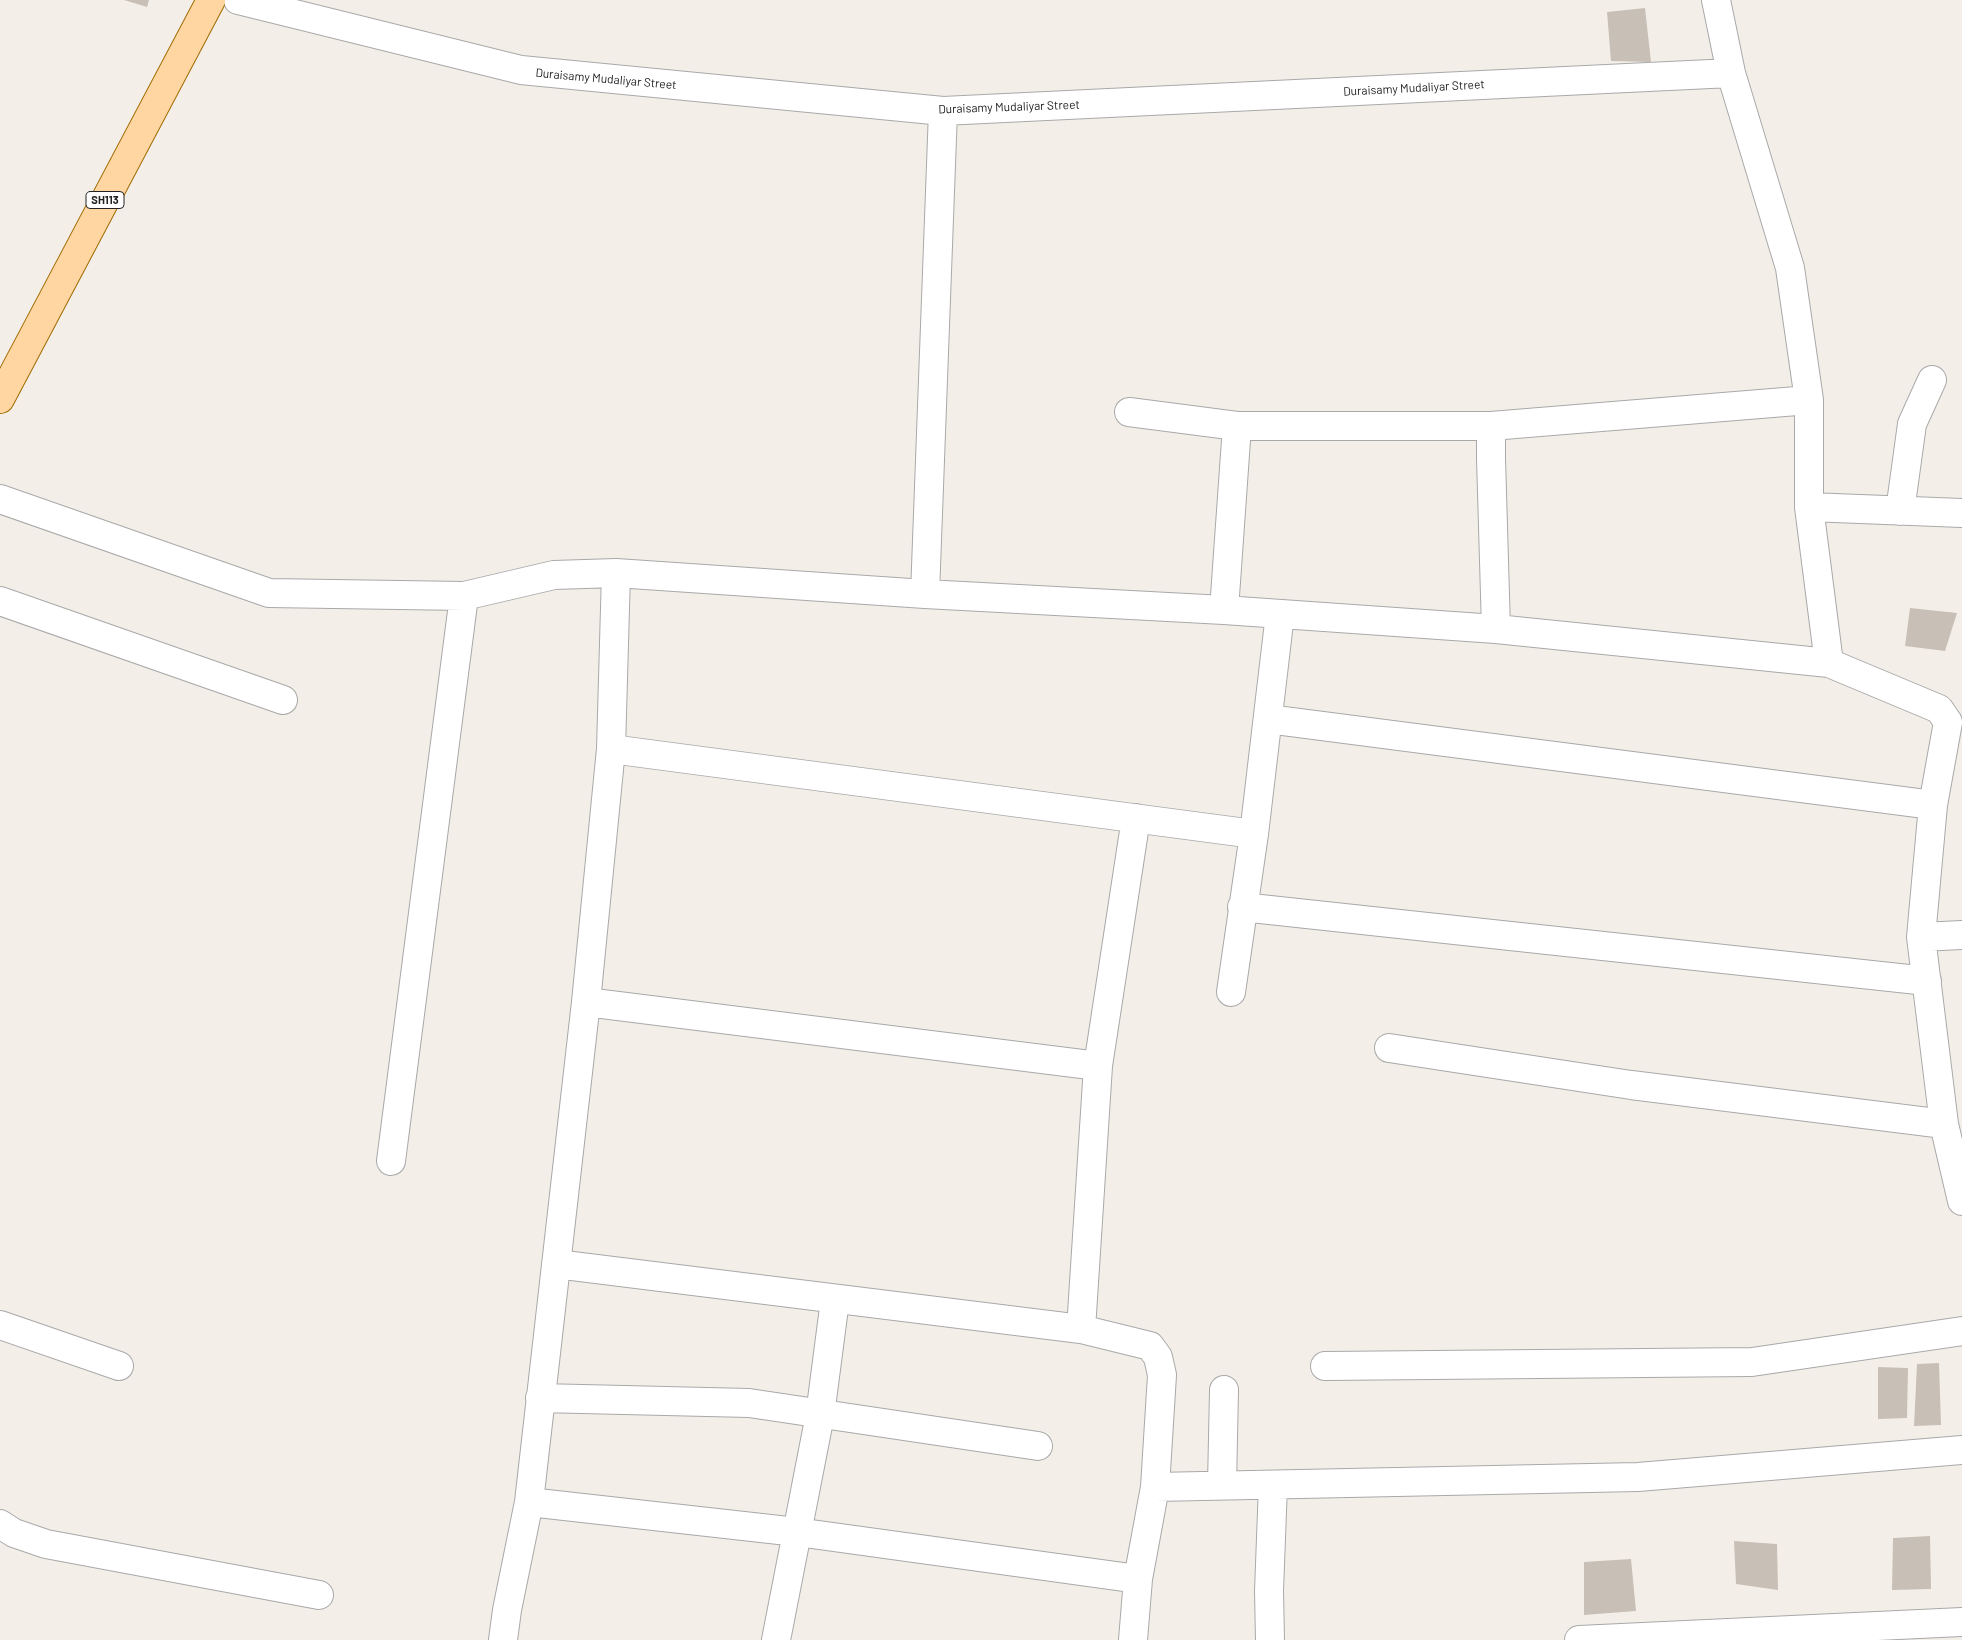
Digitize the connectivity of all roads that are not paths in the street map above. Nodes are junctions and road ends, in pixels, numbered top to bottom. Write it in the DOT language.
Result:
graph roads {
  1 [pos="211,0"];
  2 [pos="238,0"];
  3 [pos="1716,0"];
  4 [pos="1730,73"];
  5 [pos="943,111"];
  6 [pos="1932,380"];
  7 [pos="0,399"];
  8 [pos="1808,400"];
  9 [pos="1129,412"];
  10 [pos="1237,426"];
  11 [pos="1491,426"];
  12 [pos="0,499"];
  13 [pos="1809,507"];
  14 [pos="1900,511"];
  15 [pos="1962,513"];
  16 [pos="616,573"];
  17 [pos="925,594"];
  18 [pos="464,596"];
  19 [pos="0,602"];
  20 [pos="1224,610"];
  21 [pos="1280,614"];
  22 [pos="1496,629"];
  23 [pos="1830,663"];
  24 [pos="283,700"];
  25 [pos="1268,719"];
  26 [pos="611,749"];
  27 [pos="1951,765"];
  28 [pos="1934,805"];
  29 [pos="1136,818"];
  30 [pos="1254,834"];
  31 [pos="1242,907"];
  32 [pos="1962,935"];
  33 [pos="1921,937"];
  34 [pos="1927,981"];
  35 [pos="1231,992"];
  36 [pos="586,1002"];
  37 [pos="1389,1048"];
  38 [pos="1098,1066"];
  39 [pos="1944,1124"];
  40 [pos="392,1161"];
  41 [pos="1962,1201"];
  42 [pos="556,1264"];
  43 [pos="835,1300"];
  44 [pos="0,1325"];
  45 [pos="1081,1329"];
  46 [pos="1962,1331"];
  47 [pos="120,1366"];
  48 [pos="1325,1366"];
  49 [pos="1224,1390"];
  50 [pos="540,1398"];
  51 [pos="820,1414"];
  52 [pos="1038,1446"];
  53 [pos="1962,1450"];
  54 [pos="1272,1484"];
  55 [pos="1222,1485"];
  56 [pos="1155,1487"];
  57 [pos="529,1502"];
  58 [pos="0,1524"];
  59 [pos="797,1532"];
  60 [pos="1138,1578"];
  61 [pos="319,1595"];
  62 [pos="1962,1622"];
  63 [pos="503,1640"];
  64 [pos="776,1640"];
  65 [pos="1133,1640"];
  66 [pos="1270,1640"];
  67 [pos="1579,1640"];
  1 -- 7 [label="main road, SH113"];
  2 -- 5 [label="street, Duraisamy Mudaliyar Street"];
  3 -- 4 [label="street"];
  4 -- 5 [label="street, Duraisamy Mudaliyar Street"];
  4 -- 8 [label="street"];
  5 -- 17 [label="street"];
  6 -- 14 [label="street"];
  8 -- 11 [label="street"];
  8 -- 13 [label="street"];
  9 -- 10 [label="street"];
  10 -- 11 [label="street"];
  10 -- 20 [label="street"];
  11 -- 22 [label="street"];
  12 -- 18 [label="street"];
  13 -- 14 [label="street"];
  13 -- 23 [label="street"];
  14 -- 15 [label="street"];
  16 -- 17 [label="street"];
  16 -- 18 [label="street"];
  16 -- 26 [label="street"];
  17 -- 20 [label="street"];
  18 -- 40 [label="street"];
  19 -- 24 [label="street"];
  20 -- 21 [label="street"];
  21 -- 22 [label="street"];
  21 -- 25 [label="street"];
  22 -- 23 [label="street"];
  23 -- 27 [label="street"];
  25 -- 28 [label="street"];
  25 -- 30 [label="street"];
  26 -- 29 [label="street"];
  26 -- 36 [label="street"];
  27 -- 28 [label="street"];
  28 -- 33 [label="street"];
  29 -- 30 [label="street"];
  29 -- 38 [label="street"];
  30 -- 31 [label="street"];
  31 -- 34 [label="street"];
  31 -- 35 [label="street"];
  32 -- 33 [label="street"];
  33 -- 34 [label="street"];
  34 -- 39 [label="street"];
  36 -- 38 [label="street"];
  36 -- 42 [label="street"];
  37 -- 39 [label="street"];
  38 -- 45 [label="street"];
  39 -- 41 [label="street"];
  42 -- 43 [label="street"];
  42 -- 50 [label="street"];
  43 -- 45 [label="street"];
  43 -- 51 [label="street"];
  44 -- 47 [label="street"];
  45 -- 56 [label="street"];
  46 -- 48 [label="street"];
  49 -- 55 [label="street"];
  50 -- 51 [label="street"];
  50 -- 57 [label="street"];
  51 -- 52 [label="street"];
  51 -- 59 [label="street"];
  53 -- 54 [label="street"];
  54 -- 55 [label="street"];
  54 -- 66 [label="street"];
  55 -- 56 [label="street"];
  56 -- 60 [label="street"];
  57 -- 59 [label="street"];
  57 -- 63 [label="street"];
  58 -- 61 [label="street"];
  59 -- 60 [label="street"];
  59 -- 64 [label="street"];
  60 -- 65 [label="street"];
  62 -- 67 [label="street"];
}
